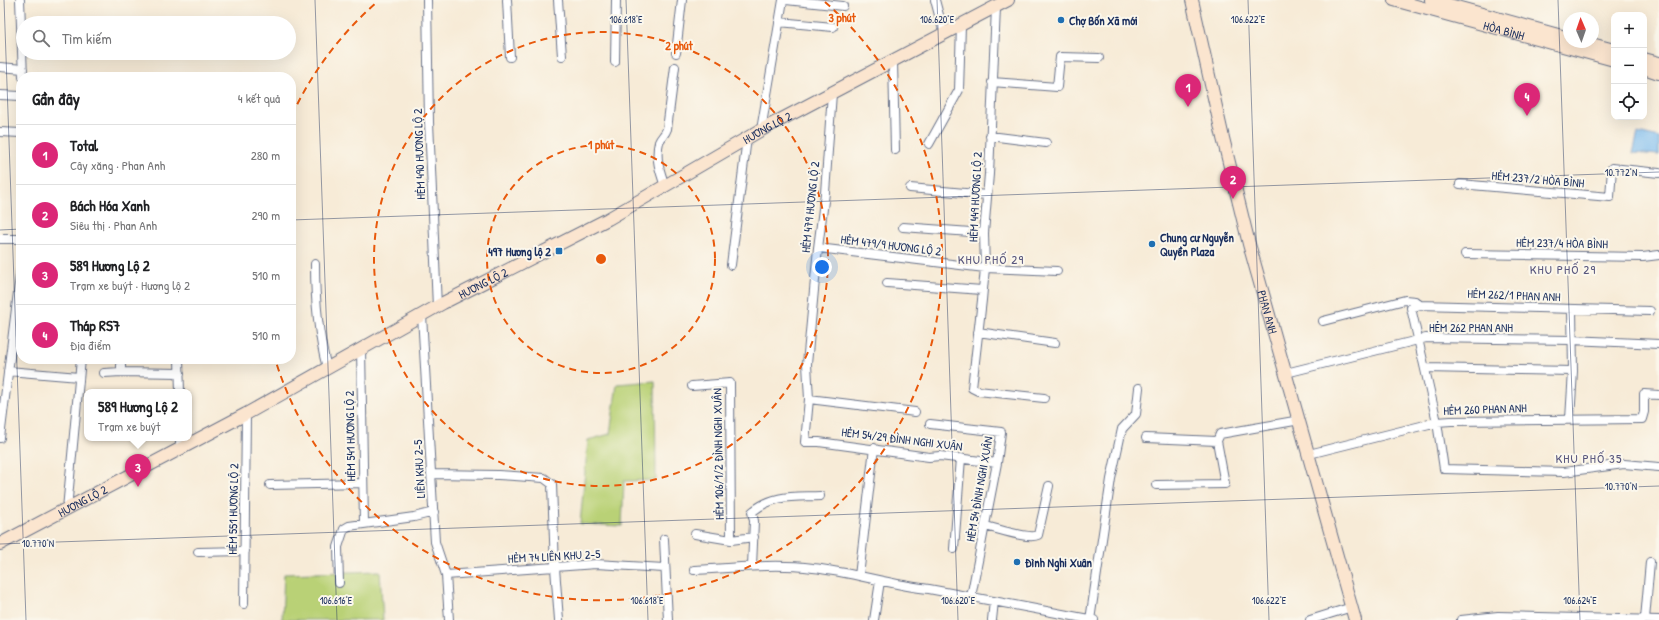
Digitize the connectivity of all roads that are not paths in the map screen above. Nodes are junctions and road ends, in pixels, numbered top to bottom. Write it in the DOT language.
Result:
graph roads {
  1 [pos="20,0"];
  2 [pos="427,0"];
  3 [pos="507,0"];
  4 [pos="558,0"];
  5 [pos="682,0"];
  6 [pos="783,0"];
  7 [pos="786,0"];
  8 [pos="936,0"];
  9 [pos="1008,0"];
  10 [pos="1192,0"];
  11 [pos="1394,0"];
  12 [pos="1431,0"];
  13 [pos="616,3"];
  14 [pos="843,6"];
  15 [pos="996,7"];
  16 [pos="21,16"];
  17 [pos="779,22"];
  18 [pos="961,25"];
  19 [pos="833,27"];
  20 [pos="1525,31"];
  21 [pos="944,34"];
  22 [pos="1563,37"];
  23 [pos="1599,46"];
  24 [pos="1611,49"];
  25 [pos="676,53"];
  26 [pos="562,56"];
  27 [pos="510,58"];
  28 [pos="1100,58"];
  29 [pos="1611,59"];
  30 [pos="1647,59"];
  31 [pos="22,60"];
  32 [pos="893,61"];
  33 [pos="615,62"];
  34 [pos="1659,62"];
  35 [pos="0,67"];
  36 [pos="675,68"];
  37 [pos="1647,69"];
  38 [pos="19,72"];
  39 [pos="23,72"];
  40 [pos="1659,73"];
  41 [pos="992,82"];
  42 [pos="832,93"];
  43 [pos="0,95"];
  44 [pos="16,96"];
  45 [pos="761,130"];
  46 [pos="0,132"];
  47 [pos="16,133"];
  48 [pos="990,136"];
  49 [pos="747,138"];
  50 [pos="1046,143"];
  51 [pos="929,144"];
  52 [pos="895,150"];
  53 [pos="1659,173"];
  54 [pos="1460,184"];
  55 [pos="665,186"];
  56 [pos="910,188"];
  57 [pos="987,195"];
  58 [pos="903,227"];
  59 [pos="984,233"];
  60 [pos="0,239"];
  61 [pos="16,239"];
  62 [pos="818,248"];
  63 [pos="1465,254"];
  64 [pos="1659,255"];
  65 [pos="315,264"];
  66 [pos="731,265"];
  67 [pos="984,268"];
  68 [pos="1057,271"];
  69 [pos="887,283"];
  70 [pos="982,290"];
  71 [pos="1420,305"];
  72 [pos="437,307"];
  73 [pos="1572,309"];
  74 [pos="1650,311"];
  75 [pos="422,315"];
  76 [pos="1323,321"];
  77 [pos="978,332"];
  78 [pos="16,336"];
  79 [pos="1419,339"];
  80 [pos="1572,340"];
  81 [pos="1055,343"];
  82 [pos="1659,344"];
  83 [pos="362,348"];
  84 [pos="80,364"];
  85 [pos="121,364"];
  86 [pos="180,364"];
  87 [pos="327,368"];
  88 [pos="1426,368"];
  89 [pos="8,371"];
  90 [pos="1573,371"];
  91 [pos="121,372"];
  92 [pos="104,373"];
  93 [pos="180,373"];
  94 [pos="1286,373"];
  95 [pos="79,376"];
  96 [pos="692,386"];
  97 [pos="1139,388"];
  98 [pos="180,389"];
  99 [pos="1659,395"];
  100 [pos="809,398"];
  101 [pos="1044,398"];
  102 [pos="915,412"];
  103 [pos="246,414"];
  104 [pos="1570,419"];
  105 [pos="1300,420"];
  106 [pos="1437,422"];
  107 [pos="930,424"];
  108 [pos="0,438"];
  109 [pos="192,438"];
  110 [pos="1146,438"];
  111 [pos="805,442"];
  112 [pos="1217,442"];
  113 [pos="180,443"];
  114 [pos="874,448"];
  115 [pos="1309,454"];
  116 [pos="961,458"];
  117 [pos="997,462"];
  118 [pos="1659,467"];
  119 [pos="432,474"];
  120 [pos="363,483"];
  121 [pos="270,485"];
  122 [pos="1156,485"];
  123 [pos="1049,486"];
  124 [pos="820,496"];
  125 [pos="67,509"];
  126 [pos="434,512"];
  127 [pos="364,524"];
  128 [pos="985,526"];
  129 [pos="695,534"];
  130 [pos="754,536"];
  131 [pos="664,539"];
  132 [pos="731,540"];
  133 [pos="0,544"];
  134 [pos="954,549"];
  135 [pos="245,551"];
  136 [pos="198,552"];
  137 [pos="1650,562"];
  138 [pos="752,566"];
  139 [pos="555,568"];
  140 [pos="664,568"];
  141 [pos="694,570"];
  142 [pos="446,575"];
  143 [pos="859,576"];
  144 [pos="880,581"];
  145 [pos="339,583"];
  146 [pos="971,596"];
  147 [pos="994,601"];
  148 [pos="244,604"];
  149 [pos="1352,607"];
  150 [pos="449,620"];
  151 [pos="559,620"];
  152 [pos="668,620"];
  153 [pos="874,620"];
  154 [pos="992,620"];
  155 [pos="1091,620"];
  156 [pos="1310,620"];
  157 [pos="1355,620"];
  158 [pos="1461,620"];
  159 [pos="1652,620"];
  1 -- 16 [label="street"];
  2 -- 72 [label="street, HẺM 490 HƯƠNG LỘ 2"];
  3 -- 27 [label="street"];
  4 -- 26 [label="street"];
  5 -- 25 [label="street"];
  6 -- 17 [label="street"];
  7 -- 14 [label="street"];
  8 -- 21 [label="street"];
  9 -- 15 [label="main road, HƯƠNG LỘ 2"];
  10 -- 94 [label="main road, PHAN ANH"];
  11 -- 20 [label="main road, HÒA BÌNH"];
  12 -- 20 [label="main road, HÒA BÌNH"];
  13 -- 33 [label="street"];
  15 -- 18 [label="main road, HƯƠNG LỘ 2"];
  15 -- 41 [label="street, HẺM 449 HƯƠNG LỘ 2"];
  17 -- 19 [label="street"];
  17 -- 45 [label="street"];
  18 -- 21 [label="main road, HƯƠNG LỘ 2"];
  18 -- 51 [label="street"];
  20 -- 22 [label="main road, HÒA BÌNH"];
  20 -- 29 [label="main road, HÒA BÌNH"];
  21 -- 32 [label="main road, HƯƠNG LỘ 2"];
  23 -- 24 [label="main road"];
  28 -- 41 [label="street"];
  30 -- 34 [label="main road"];
  31 -- 39 [label="street"];
  32 -- 42 [label="main road, HƯƠNG LỘ 2"];
  32 -- 52 [label="street"];
  35 -- 38 [label="street"];
  36 -- 55 [label="street"];
  37 -- 40 [label="main road"];
  41 -- 48 [label="street, HẺM 449 HƯƠNG LỘ 2"];
  42 -- 45 [label="main road, HƯƠNG LỘ 2"];
  42 -- 62 [label="street, HẺM 479 HƯƠNG LỘ 2"];
  43 -- 44 [label="street"];
  45 -- 49 [label="main road, HƯƠNG LỘ 2"];
  46 -- 47 [label="street"];
  48 -- 50 [label="street"];
  48 -- 57 [label="street, HẺM 449 HƯƠNG LỘ 2"];
  49 -- 55 [label="main road, HƯƠNG LỘ 2"];
  49 -- 66 [label="street"];
  53 -- 54 [label="street, HẺM 237/2 HÒA BÌNH"];
  55 -- 72 [label="main road, HƯƠNG LỘ 2"];
  56 -- 57 [label="street"];
  57 -- 59 [label="street, HẺM 449 HƯƠNG LỘ 2"];
  58 -- 59 [label="street"];
  59 -- 67 [label="street, HẺM 449 HƯƠNG LỘ 2"];
  60 -- 61 [label="street"];
  62 -- 67 [label="street, HẺM 479/9 HƯƠNG LỘ 2"];
  62 -- 100 [label="street, HẺM 479 HƯƠNG LỘ 2"];
  63 -- 64 [label="street, HẺM 237/4 HÒA BÌNH"];
  65 -- 87 [label="street"];
  67 -- 68 [label="street, HẺM 479/9 HƯƠNG LỘ 2"];
  67 -- 70 [label="street, HẺM 449 HƯƠNG LỘ 2"];
  69 -- 70 [label="street"];
  70 -- 77 [label="street, HẺM 449 HƯƠNG LỘ 2"];
  71 -- 73 [label="street, HẺM 262/1 PHAN ANH"];
  71 -- 76 [label="street, HẺM 262/1 PHAN ANH"];
  71 -- 79 [label="street"];
  72 -- 75 [label="main road, HƯƠNG LỘ 2"];
  73 -- 74 [label="street, HẺM 262/1 PHAN ANH"];
  73 -- 80 [label="street"];
  75 -- 83 [label="main road, HƯƠNG LỘ 2"];
  75 -- 119 [label="street, LIÊN KHU 2-5"];
  77 -- 81 [label="street"];
  77 -- 101 [label="street, HẺM 449 HƯƠNG LỘ 2"];
  78 -- 89 [label="street"];
  79 -- 80 [label="street, HẺM 262 PHAN ANH"];
  79 -- 88 [label="street"];
  79 -- 94 [label="street, HẺM 262 PHAN ANH"];
  80 -- 82 [label="street, HẺM 262 PHAN ANH"];
  80 -- 90 [label="street"];
  83 -- 87 [label="main road, HƯƠNG LỘ 2"];
  83 -- 120 [label="street, HẺM 541 HƯƠNG LỘ 2"];
  84 -- 95 [label="street"];
  85 -- 91 [label="street"];
  86 -- 93 [label="street"];
  87 -- 103 [label="main road, HƯƠNG LỘ 2"];
  88 -- 90 [label="street"];
  88 -- 106 [label="street"];
  89 -- 95 [label="street"];
  89 -- 108 [label="street"];
  90 -- 104 [label="street"];
  91 -- 92 [label="street"];
  91 -- 93 [label="street"];
  93 -- 98 [label="street"];
  94 -- 105 [label="main road, PHAN ANH"];
  95 -- 125 [label="street"];
  96 -- 132 [label="street, HẺM 106/1/2 ĐÌNH NGHI XUÂN"];
  97 -- 155 [label="street"];
  99 -- 104 [label="street, HẺM 260 PHAN ANH"];
  100 -- 102 [label="street"];
  100 -- 111 [label="street, HẺM 479 HƯƠNG LỘ 2"];
  103 -- 109 [label="main road, HƯƠNG LỘ 2"];
  103 -- 135 [label="street, HẺM 551 HƯƠNG LỘ 2"];
  104 -- 106 [label="street, HẺM 260 PHAN ANH"];
  105 -- 112 [label="street"];
  105 -- 115 [label="main road, PHAN ANH"];
  106 -- 115 [label="street, HẺM 260 PHAN ANH"];
  106 -- 118 [label="street"];
  107 -- 117 [label="street, HẺM 54 ĐÌNH NGHI XUÂN"];
  110 -- 112 [label="street"];
  111 -- 114 [label="street, HẺM 54/29 ĐÌNH NGHI XUÂN"];
  112 -- 122 [label="street"];
  113 -- 125 [label="main road, HƯƠNG LỘ 2"];
  114 -- 116 [label="street, HẺM 54/29 ĐÌNH NGHI XUÂN"];
  114 -- 143 [label="street"];
  115 -- 149 [label="main road, PHAN ANH"];
  116 -- 117 [label="street, HẺM 54/29 ĐÌNH NGHI XUÂN"];
  116 -- 134 [label="street"];
  117 -- 128 [label="street, HẺM 54 ĐÌNH NGHI XUÂN"];
  119 -- 126 [label="street, LIÊN KHU 2-5"];
  119 -- 139 [label="street"];
  120 -- 121 [label="street"];
  120 -- 127 [label="street, HẺM 541 HƯƠNG LỘ 2"];
  123 -- 128 [label="street"];
  124 -- 130 [label="street"];
  125 -- 133 [label="main road, HƯƠNG LỘ 2"];
  126 -- 127 [label="street"];
  126 -- 142 [label="street, LIÊN KHU 2-5"];
  127 -- 145 [label="street"];
  128 -- 146 [label="street, HẺM 54 ĐÌNH NGHI XUÂN"];
  129 -- 132 [label="street"];
  130 -- 132 [label="street"];
  130 -- 138 [label="street"];
  131 -- 140 [label="street"];
  135 -- 136 [label="street"];
  135 -- 148 [label="street, HẺM 551 HƯƠNG LỘ 2"];
  137 -- 159 [label="street"];
  138 -- 141 [label="street"];
  138 -- 143 [label="street"];
  139 -- 140 [label="street, HẺM 74 LIÊN KHU 2-5"];
  139 -- 142 [label="street, HẺM 74 LIÊN KHU 2-5"];
  139 -- 151 [label="street"];
  140 -- 152 [label="street"];
  142 -- 150 [label="street, LIÊN KHU 2-5"];
  143 -- 144 [label="street"];
  144 -- 146 [label="street"];
  144 -- 153 [label="street"];
  146 -- 147 [label="street"];
  147 -- 154 [label="street"];
  147 -- 155 [label="street"];
  149 -- 156 [label="street"];
  149 -- 157 [label="main road, PHAN ANH"];
  158 -- 159 [label="street"];
}
